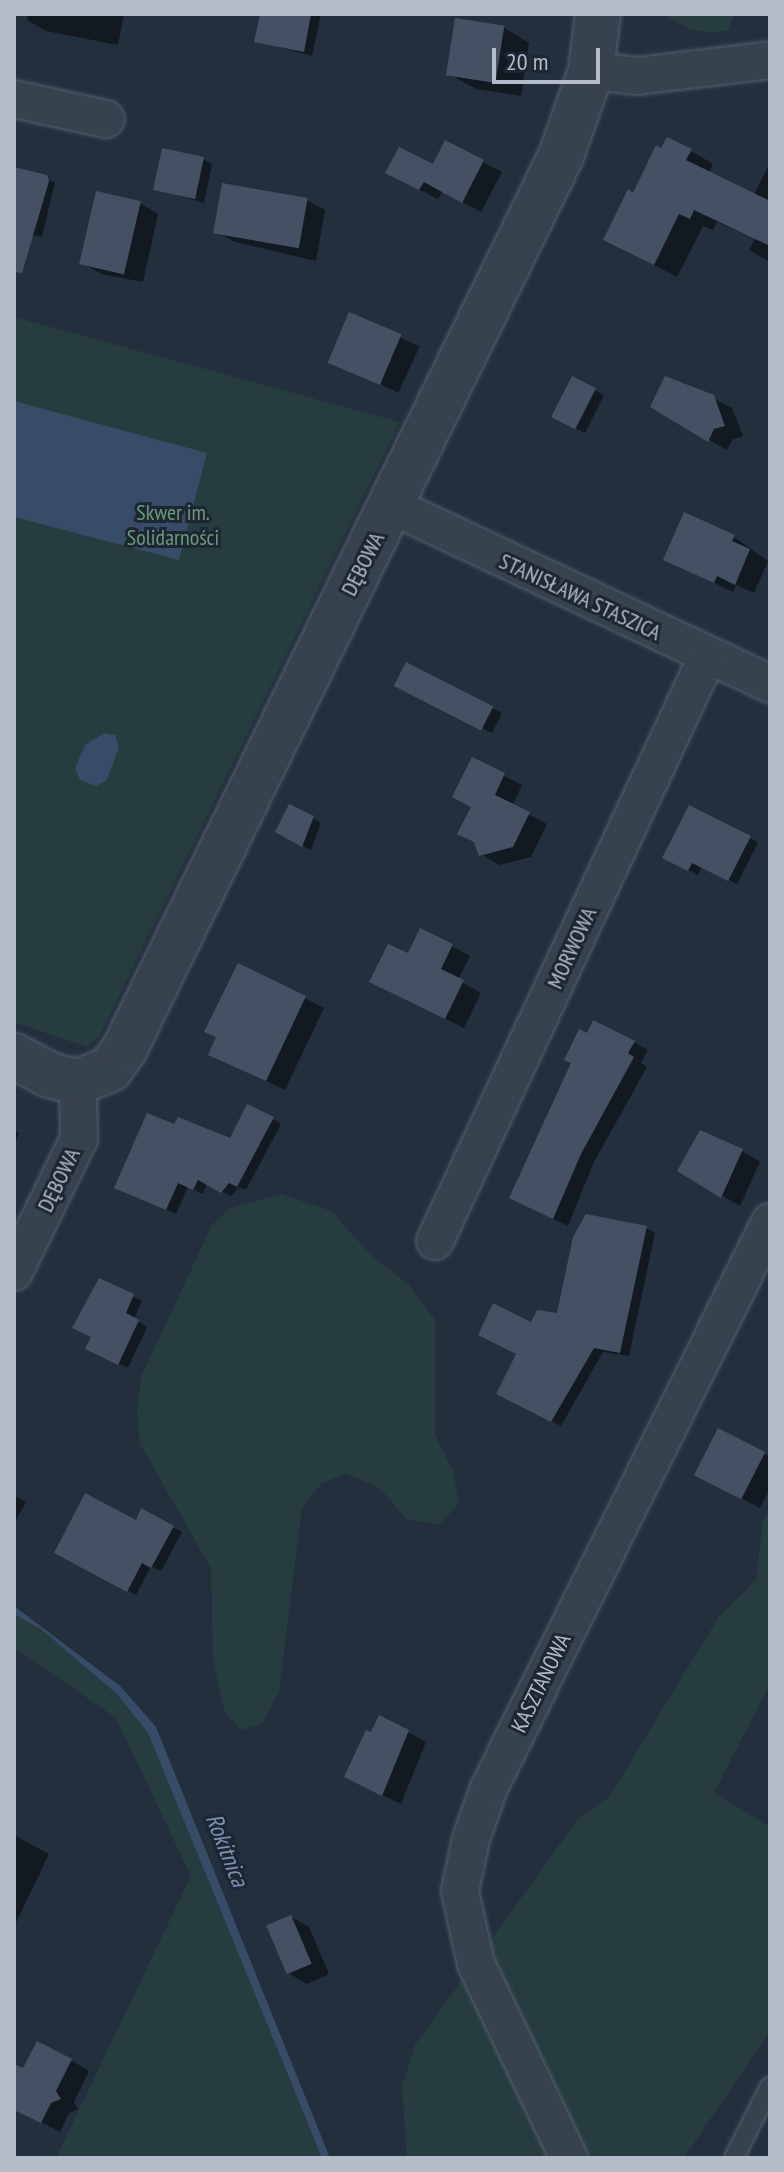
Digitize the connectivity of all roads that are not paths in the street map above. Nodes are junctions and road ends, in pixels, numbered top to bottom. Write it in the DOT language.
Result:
graph roads {
  1 [pos="598,14"];
  2 [pos="770,60"];
  3 [pos="591,71"];
  4 [pos="14,99"];
  5 [pos="106,119"];
  6 [pos="392,506"];
  7 [pos="708,655"];
  8 [pos="770,684"];
  9 [pos="14,1056"];
  10 [pos="78,1082"];
  11 [pos="770,1222"];
  12 [pos="435,1241"];
  13 [pos="14,1272"];
  14 [pos="770,2086"];
  15 [pos="569,2158"];
  16 [pos="734,2158"];
  1 -- 3 [label="street, DĘBOWA"];
  2 -- 3 [label="street"];
  3 -- 6 [label="street, DĘBOWA"];
  4 -- 5 [label="street"];
  6 -- 7 [label="street, STANISŁAWA STASZICA"];
  6 -- 10 [label="street, DĘBOWA"];
  7 -- 8 [label="street, STANISŁAWA STASZICA"];
  7 -- 12 [label="street, MORWOWA"];
  9 -- 10 [label="street"];
  10 -- 13 [label="street, DĘBOWA"];
  11 -- 15 [label="street, KASZTANOWA"];
  14 -- 16 [label="lane"];
}
